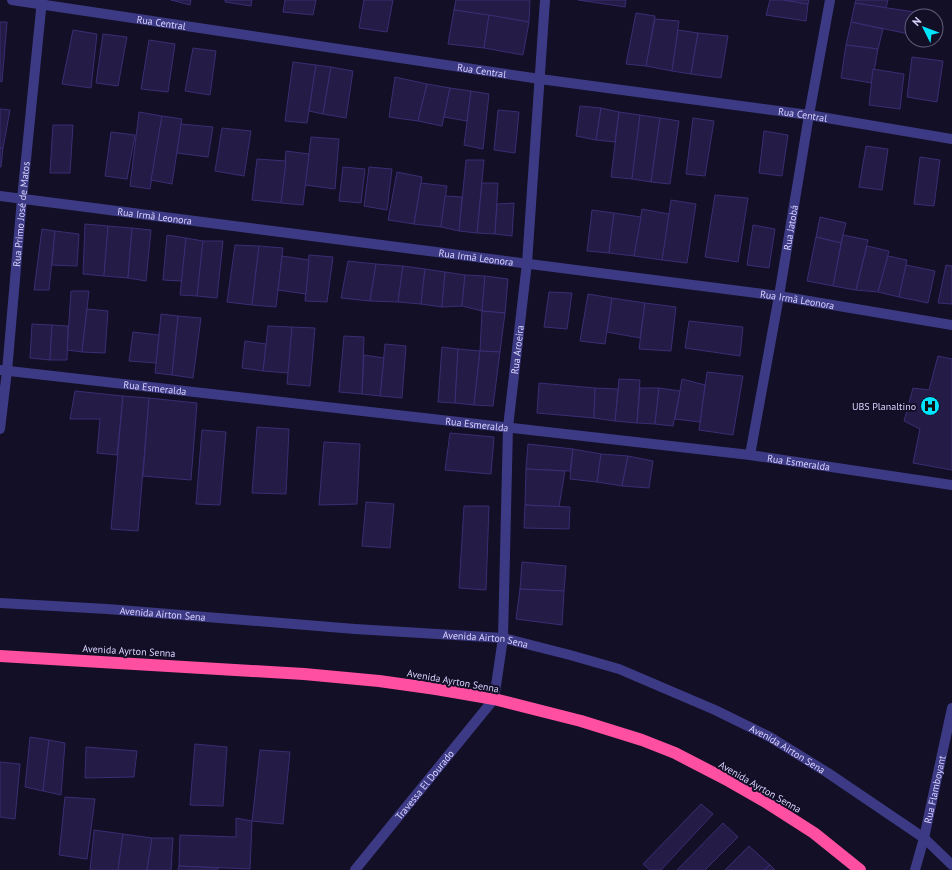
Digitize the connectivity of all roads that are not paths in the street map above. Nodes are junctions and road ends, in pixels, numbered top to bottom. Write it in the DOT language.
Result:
graph roads {
  1 [pos="12,0"];
  2 [pos="546,0"];
  3 [pos="830,0"];
  4 [pos="42,2"];
  5 [pos="540,79"];
  6 [pos="809,115"];
  7 [pos="952,139"];
  8 [pos="0,196"];
  9 [pos="22,199"];
  10 [pos="527,263"];
  11 [pos="779,296"];
  12 [pos="952,325"];
  13 [pos="4,371"];
  14 [pos="508,427"];
  15 [pos="0,429"];
  16 [pos="750,455"];
  17 [pos="952,485"];
  18 [pos="0,603"];
  19 [pos="503,638"];
  20 [pos="0,656"];
  21 [pos="494,699"];
  22 [pos="952,708"];
  23 [pos="924,838"];
  24 [pos="952,865"];
  25 [pos="853,868"];
  26 [pos="355,870"];
  27 [pos="915,870"];
  1 -- 4 [label="street, Rua Central"];
  2 -- 5 [label="street, Rua Aroeira"];
  3 -- 6 [label="street, Rua Jatobá"];
  4 -- 5 [label="street, Rua Central"];
  4 -- 9 [label="street, Rua Primo José de Matos"];
  5 -- 6 [label="street, Rua Central"];
  5 -- 10 [label="street, Rua Aroeira"];
  6 -- 7 [label="street, Rua Central"];
  6 -- 11 [label="street, Rua Jatobá"];
  8 -- 9 [label="street, Rua Irmã Leonora"];
  9 -- 10 [label="street, Rua Irmã Leonora"];
  9 -- 13 [label="street, Rua Primo José de Matos"];
  10 -- 11 [label="street, Rua Irmã Leonora"];
  10 -- 14 [label="street, Rua Aroeira"];
  11 -- 12 [label="street, Rua Irmã Leonora"];
  11 -- 16 [label="street, Rua Jatobá"];
  13 -- 14 [label="street, Rua Esmeralda"];
  13 -- 15 [label="street, Rua Primo José de Matos"];
  14 -- 16 [label="street, Rua Esmeralda"];
  14 -- 19 [label="street, Rua Aroeira"];
  16 -- 17 [label="street, Rua Esmeralda"];
  18 -- 19 [label="street, Avenida Airton Sena"];
  19 -- 21 [label="street, Rua Aroeira"];
  19 -- 23 [label="street, Avenida Airton Sena"];
  20 -- 21 [label="highway, Avenida Ayrton Senna"];
  21 -- 25 [label="highway, Avenida Ayrton Senna"];
  21 -- 26 [label="street, Travessa El Dourado"];
  22 -- 23 [label="street, Rua Flamboyant"];
  23 -- 24 [label="street, Avenida Airton Sena"];
  23 -- 27 [label="street, Rua Flamboyant"];
}
